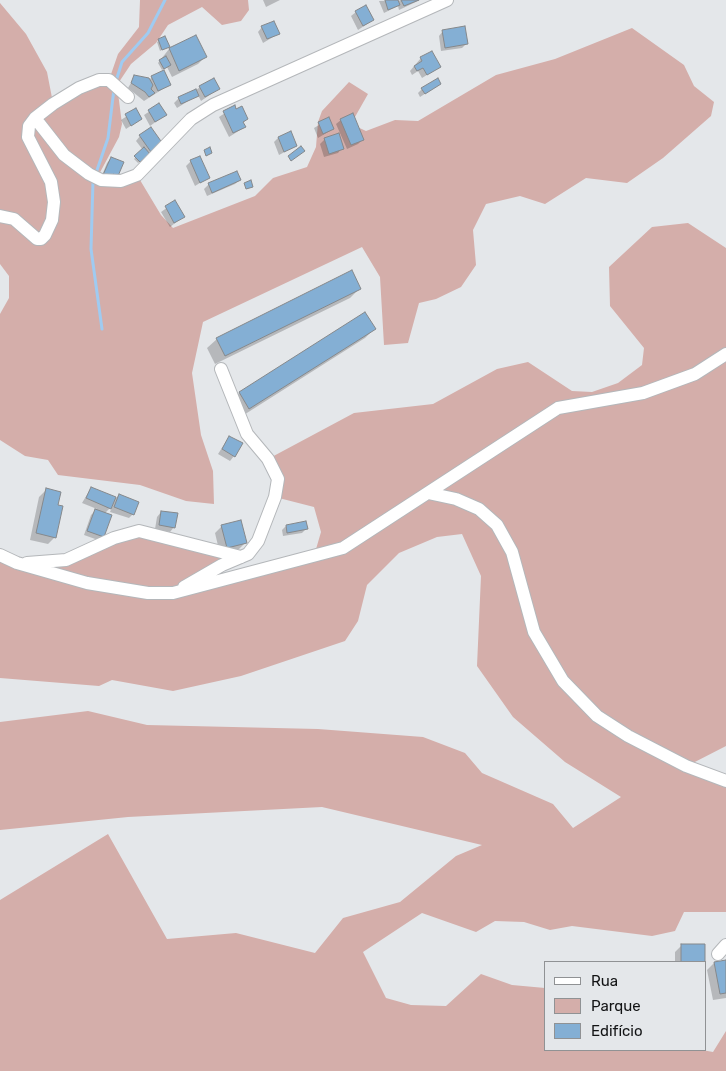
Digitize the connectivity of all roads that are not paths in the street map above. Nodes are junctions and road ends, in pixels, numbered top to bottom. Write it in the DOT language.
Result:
graph roads {
  1 [pos="447,0"];
  2 [pos="128,97"];
  3 [pos="35,118"];
  4 [pos="0,216"];
  5 [pos="726,354"];
  6 [pos="221,369"];
  7 [pos="428,492"];
  8 [pos="0,555"];
  9 [pos="241,557"];
  10 [pos="17,563"];
  11 [pos="173,593"];
  12 [pos="726,781"];
  1 -- 3 [label="street"];
  2 -- 3 [label="street"];
  3 -- 4 [label="street"];
  5 -- 7 [label="street"];
  6 -- 9 [label="street"];
  7 -- 11 [label="street"];
  7 -- 12 [label="street"];
  8 -- 10 [label="street"];
  9 -- 10 [label="street"];
  9 -- 11 [label="street"];
  10 -- 11 [label="street"];
}
